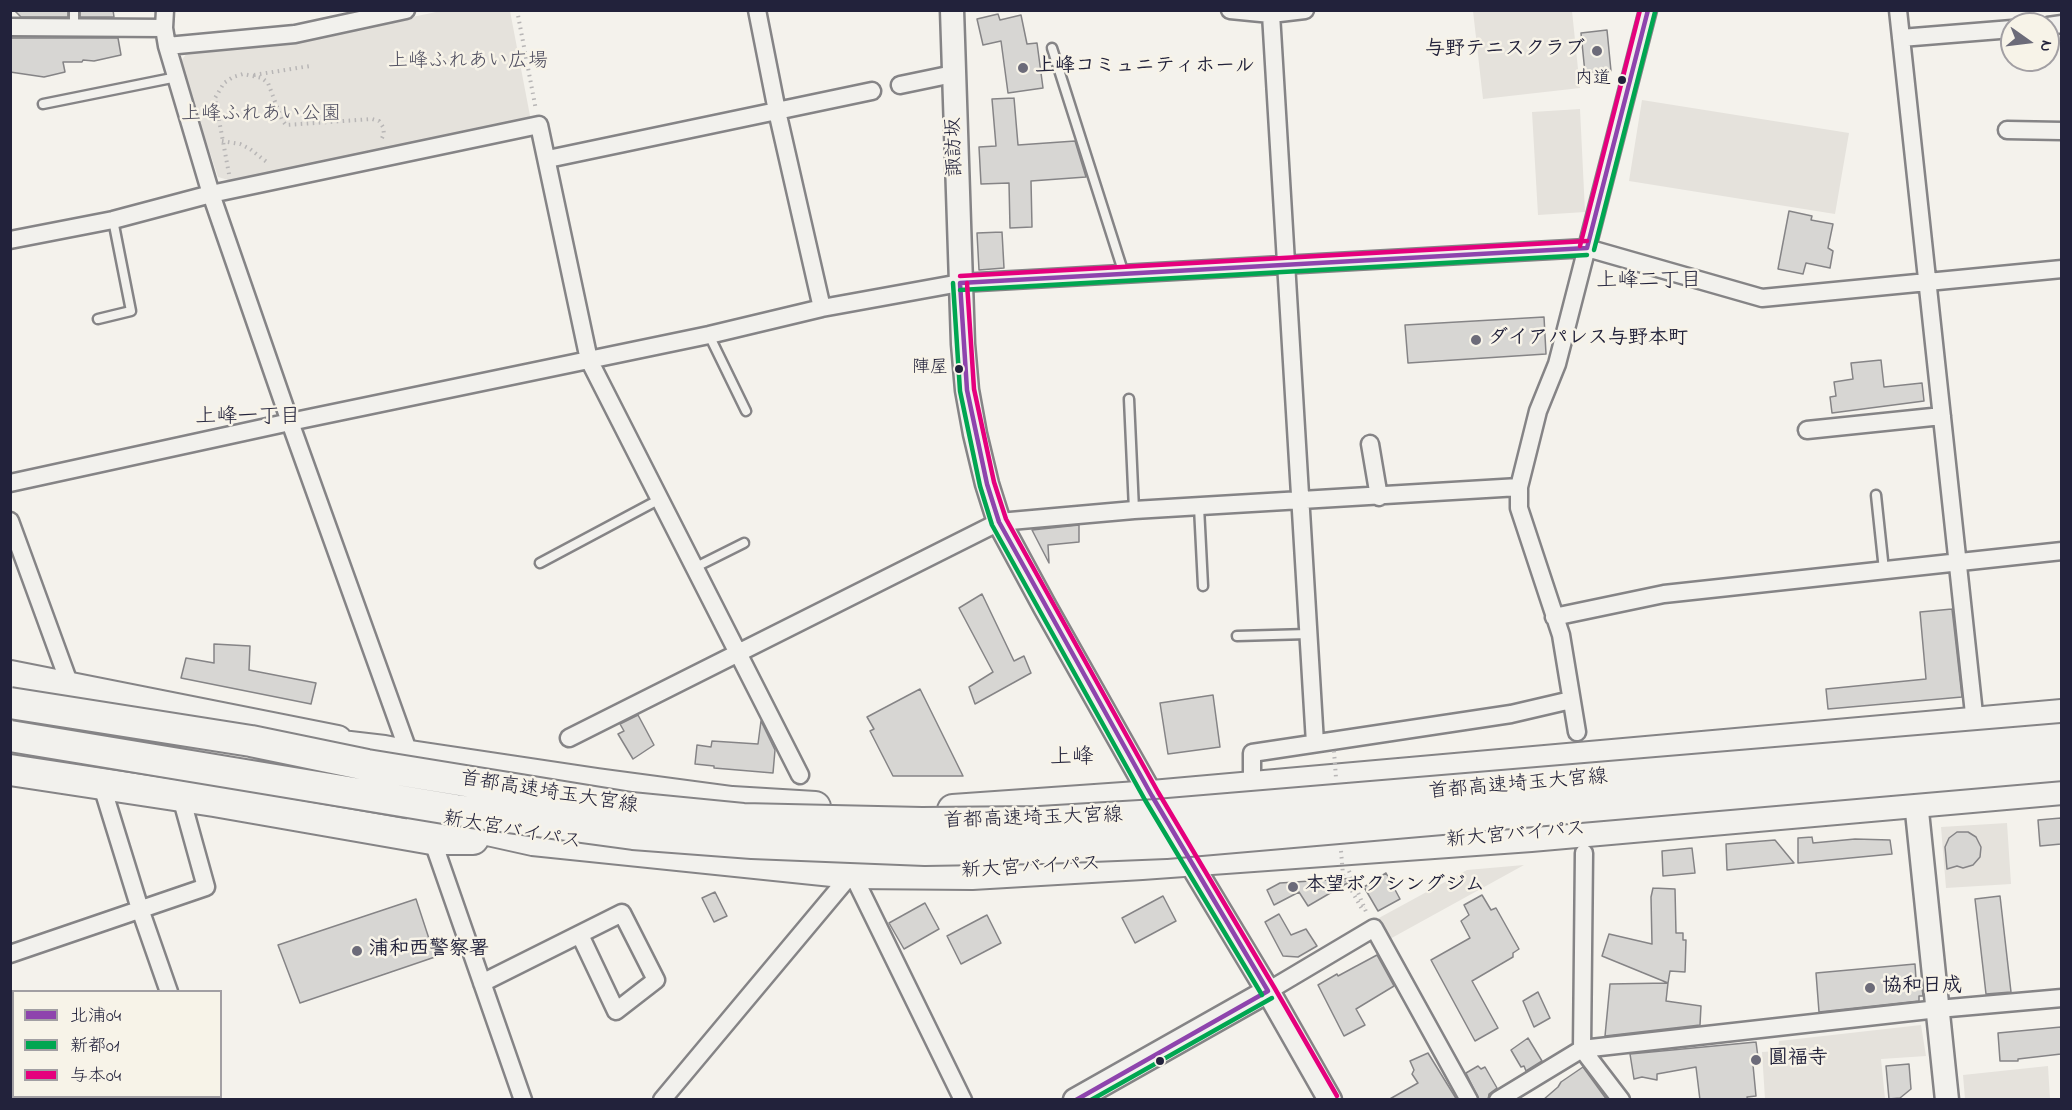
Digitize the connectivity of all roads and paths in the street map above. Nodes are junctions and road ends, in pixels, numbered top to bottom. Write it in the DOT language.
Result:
graph roads {
  1 [pos="165,10"];
  2 [pos="406,10"];
  3 [pos="517,10"];
  4 [pos="757,10"];
  5 [pos="952,10"];
  6 [pos="1230,10"];
  7 [pos="1305,10"];
  8 [pos="1648,10"];
  9 [pos="1898,10"];
  10 [pos="1270,14"];
  11 [pos="74,19"];
  12 [pos="10,27"];
  13 [pos="164,28"];
  14 [pos="2000,30"];
  15 [pos="1901,38"];
  16 [pos="167,46"];
  17 [pos="1052,48"];
  18 [pos="310,66"];
  19 [pos="268,72"];
  20 [pos="953,74"];
  21 [pos="252,75"];
  22 [pos="177,77"];
  23 [pos="268,84"];
  24 [pos="900,85"];
  25 [pos="872,91"];
  26 [pos="43,104"];
  27 [pos="777,111"];
  28 [pos="539,125"];
  29 [pos="2007,130"];
  30 [pos="2061,131"];
  31 [pos="222,141"];
  32 [pos="375,145"];
  33 [pos="548,159"];
  34 [pos="276,161"];
  35 [pos="268,163"];
  36 [pos="258,166"];
  37 [pos="239,170"];
  38 [pos="229,172"];
  39 [pos="232,190"];
  40 [pos="212,194"];
  41 [pos="113,220"];
  42 [pos="10,240"];
  43 [pos="1587,248"];
  44 [pos="1287,264"];
  45 [pos="2061,269"];
  46 [pos="1124,274"];
  47 [pos="960,282"];
  48 [pos="1928,283"];
  49 [pos="822,308"];
  50 [pos="98,319"];
  51 [pos="709,335"];
  52 [pos="589,360"];
  53 [pos="1129,399"];
  54 [pos="746,411"];
  55 [pos="1942,416"];
  56 [pos="290,422"];
  57 [pos="1807,430"];
  58 [pos="1370,444"];
  59 [pos="10,483"];
  60 [pos="1519,487"];
  61 [pos="1876,495"];
  62 [pos="1379,497"];
  63 [pos="660,499"];
  64 [pos="1300,501"];
  65 [pos="1199,507"];
  66 [pos="1134,510"];
  67 [pos="10,521"];
  68 [pos="999,522"];
  69 [pos="744,543"];
  70 [pos="2061,551"];
  71 [pos="1958,562"];
  72 [pos="540,563"];
  73 [pos="694,568"];
  74 [pos="1884,570"];
  75 [pos="1203,585"];
  76 [pos="1554,617"];
  77 [pos="1308,634"];
  78 [pos="1237,636"];
  79 [pos="736,652"];
  80 [pos="10,676"];
  81 [pos="71,688"];
  82 [pos="10,689"];
  83 [pos="1571,699"];
  84 [pos="10,704"];
  85 [pos="2061,715"];
  86 [pos="1976,723"];
  87 [pos="1578,732"];
  88 [pos="10,735"];
  89 [pos="569,738"];
  90 [pos="2061,739"];
  91 [pos="251,741"];
  92 [pos="1315,743"];
  93 [pos="397,754"];
  94 [pos="2061,765"];
  95 [pos="10,770"];
  96 [pos="800,775"];
  97 [pos="101,783"];
  98 [pos="1252,788"];
  99 [pos="2061,789"];
  100 [pos="181,796"];
  101 [pos="1152,796"];
  102 [pos="1916,802"];
  103 [pos="412,813"];
  104 [pos="432,839"];
  105 [pos="533,840"];
  106 [pos="1584,853"];
  107 [pos="1189,860"];
  108 [pos="1348,868"];
  109 [pos="852,873"];
  110 [pos="1343,875"];
  111 [pos="1362,907"];
  112 [pos="140,909"];
  113 [pos="1374,928"];
  114 [pos="580,935"];
  115 [pos="10,954"];
  116 [pos="482,983"];
  117 [pos="168,990"];
  118 [pos="1268,991"];
  119 [pos="2061,998"];
  120 [pos="1938,1009"];
  121 [pos="1582,1049"];
  122 [pos="523,1100"];
  123 [pos="662,1100"];
  124 [pos="963,1100"];
  125 [pos="1075,1100"];
  126 [pos="1330,1100"];
  127 [pos="1469,1100"];
  128 [pos="1498,1100"];
  129 [pos="1621,1100"];
  130 [pos="1947,1100"];
  1 -- 13 [label="street"];
  2 -- 16 [label="street"];
  3 -- 28 [label="path"];
  4 -- 27 [label="street"];
  5 -- 20 [label="main road, 諏訪坂"];
  6 -- 10 [label="street"];
  7 -- 10 [label="street"];
  8 -- 43 [label="street"];
  9 -- 15 [label="street"];
  10 -- 44 [label="street"];
  11 -- 12 [label="street"];
  11 -- 13 [label="street"];
  13 -- 16 [label="street"];
  14 -- 15 [label="street"];
  15 -- 48 [label="street"];
  16 -- 22 [label="street"];
  17 -- 46 [label="lane"];
  18 -- 19 [label="path"];
  19 -- 21 [label="path"];
  19 -- 23 [label="path"];
  20 -- 24 [label="street"];
  20 -- 47 [label="main road, 諏訪坂"];
  21 -- 23 [label="path"];
  21 -- 31 [label="path"];
  22 -- 26 [label="lane"];
  22 -- 40 [label="street"];
  23 -- 32 [label="path"];
  25 -- 27 [label="street"];
  27 -- 33 [label="street"];
  27 -- 49 [label="street"];
  28 -- 33 [label="street"];
  28 -- 39 [label="street"];
  29 -- 30 [label="street"];
  31 -- 35 [label="path"];
  31 -- 38 [label="path"];
  33 -- 52 [label="street"];
  34 -- 35 [label="path"];
  35 -- 36 [label="path"];
  37 -- 38 [label="path"];
  38 -- 39 [label="path"];
  39 -- 40 [label="street"];
  40 -- 41 [label="street"];
  40 -- 56 [label="street"];
  41 -- 42 [label="street"];
  41 -- 50 [label="lane"];
  43 -- 44 [label="street"];
  43 -- 48 [label="street"];
  43 -- 60 [label="street"];
  44 -- 46 [label="street"];
  44 -- 64 [label="street"];
  45 -- 48 [label="street"];
  46 -- 47 [label="street"];
  47 -- 49 [label="street"];
  47 -- 68 [label="main road, 諏訪坂"];
  48 -- 55 [label="street"];
  49 -- 51 [label="street"];
  51 -- 52 [label="street"];
  51 -- 54 [label="lane"];
  52 -- 56 [label="street"];
  52 -- 63 [label="street"];
  53 -- 66 [label="lane"];
  55 -- 57 [label="street"];
  55 -- 71 [label="street"];
  56 -- 59 [label="street"];
  56 -- 93 [label="street"];
  58 -- 62 [label="street"];
  60 -- 62 [label="street"];
  60 -- 76 [label="street"];
  61 -- 74 [label="lane"];
  62 -- 64 [label="street"];
  63 -- 72 [label="lane"];
  63 -- 73 [label="street"];
  64 -- 65 [label="street"];
  64 -- 77 [label="street"];
  65 -- 66 [label="street"];
  65 -- 75 [label="lane"];
  66 -- 68 [label="street"];
  67 -- 81 [label="street"];
  68 -- 79 [label="street"];
  68 -- 101 [label="main road, 諏訪坂"];
  69 -- 73 [label="lane"];
  70 -- 71 [label="street"];
  71 -- 74 [label="street"];
  71 -- 86 [label="street"];
  73 -- 79 [label="street"];
  74 -- 76 [label="street"];
  76 -- 83 [label="street"];
  77 -- 78 [label="lane"];
  77 -- 92 [label="street"];
  79 -- 89 [label="street"];
  79 -- 96 [label="street"];
  80 -- 81 [label="highway"];
  81 -- 93 [label="highway"];
  82 -- 91 [label="highway, bridge"];
  83 -- 87 [label="street"];
  83 -- 92 [label="street"];
  84 -- 91 [label="highway, 首都高速埼玉大宮線, bridge"];
  84 -- 93 [label="highway"];
  85 -- 86 [label="highway"];
  86 -- 98 [label="highway"];
  88 -- 94 [label="highway, 首都高速埼玉大宮線, bridge"];
  88 -- 103 [label="highway, 新大宮バイパス"];
  90 -- 91 [label="highway, 首都高速埼玉大宮線, bridge"];
  92 -- 98 [label="street"];
  93 -- 101 [label="highway"];
  95 -- 97 [label="highway"];
  97 -- 100 [label="highway"];
  97 -- 112 [label="street"];
  98 -- 101 [label="highway"];
  99 -- 102 [label="highway, 新大宮バイパス"];
  100 -- 104 [label="highway"];
  100 -- 112 [label="street"];
  101 -- 107 [label="main road, 諏訪坂"];
  102 -- 107 [label="highway, 新大宮バイパス"];
  102 -- 120 [label="main road"];
  103 -- 104 [label="street"];
  103 -- 105 [label="highway, 新大宮バイパス"];
  104 -- 105 [label="highway"];
  104 -- 116 [label="street"];
  105 -- 109 [label="highway, 新大宮バイパス"];
  106 -- 121 [label="street"];
  107 -- 109 [label="highway, 新大宮バイパス"];
  107 -- 118 [label="main road, 諏訪坂"];
  108 -- 111 [label="path"];
  109 -- 123 [label="street"];
  109 -- 124 [label="street"];
  110 -- 111 [label="path"];
  111 -- 113 [label="path"];
  112 -- 115 [label="street"];
  112 -- 117 [label="street"];
  113 -- 118 [label="street"];
  113 -- 127 [label="street"];
  114 -- 114 [label="street"];
  114 -- 116 [label="street"];
  116 -- 122 [label="street"];
  118 -- 125 [label="main road"];
  118 -- 126 [label="main road, 諏訪坂"];
  119 -- 120 [label="street"];
  120 -- 121 [label="street"];
  120 -- 130 [label="main road"];
  121 -- 128 [label="street"];
  121 -- 129 [label="street"];
}
